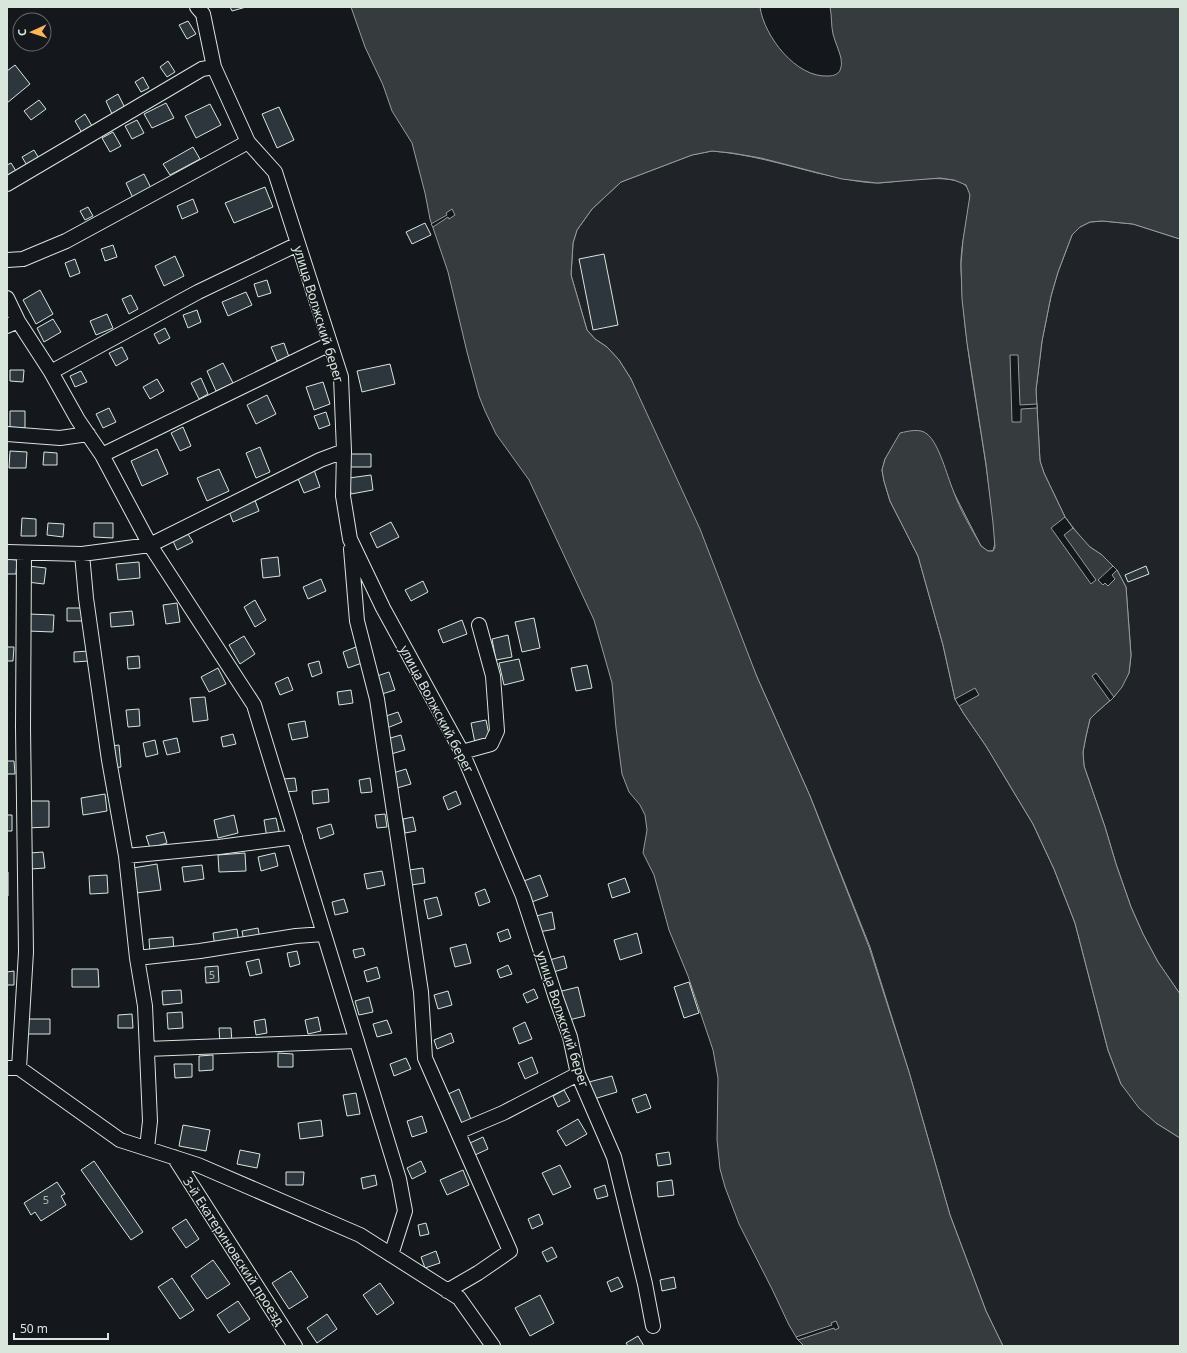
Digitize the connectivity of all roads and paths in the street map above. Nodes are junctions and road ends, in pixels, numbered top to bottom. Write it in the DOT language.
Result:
graph roads {
  1 [pos="197,7"];
  2 [pos="214,67"];
  3 [pos="248,142"];
  4 [pos="7,184"];
  5 [pos="298,244"];
  6 [pos="7,260"];
  7 [pos="7,298"];
  8 [pos="13,324"];
  9 [pos="330,344"];
  10 [pos="51,372"];
  11 [pos="7,434"];
  12 [pos="88,434"];
  13 [pos="344,451"];
  14 [pos="102,455"];
  15 [pos="350,538"];
  16 [pos="150,545"];
  17 [pos="7,552"];
  18 [pos="24,553"];
  19 [pos="82,554"];
  20 [pos="479,625"];
  21 [pos="462,752"];
  22 [pos="295,837"];
  23 [pos="126,856"];
  24 [pos="324,934"];
  25 [pos="137,958"];
  26 [pos="357,1041"];
  27 [pos="147,1049"];
  28 [pos="13,1068"];
  29 [pos="578,1074"];
  30 [pos="458,1132"];
  31 [pos="147,1148"];
  32 [pos="174,1157"];
  33 [pos="391,1255"];
  34 [pos="447,1291"];
  35 [pos="653,1326"];
  36 [pos="295,1346"];
  37 [pos="492,1346"];
  1 -- 2 [label="street, улица Волжский берег"];
  2 -- 3 [label="street, улица Волжский берег"];
  2 -- 4 [label="street"];
  3 -- 5 [label="street, улица Волжский берег"];
  3 -- 6 [label="street"];
  5 -- 9 [label="street, улица Волжский берег"];
  5 -- 10 [label="street"];
  7 -- 8 [label="street"];
  8 -- 10 [label="street"];
  9 -- 13 [label="street, улица Волжский берег"];
  9 -- 14 [label="street"];
  10 -- 12 [label="street"];
  11 -- 12 [label="street"];
  12 -- 14 [label="street"];
  13 -- 15 [label="street, улица Волжский берег"];
  13 -- 16 [label="street"];
  14 -- 16 [label="street"];
  15 -- 21 [label="street, улица Волжский берег"];
  15 -- 30 [label="street"];
  16 -- 19 [label="street"];
  16 -- 22 [label="street"];
  17 -- 18 [label="street"];
  18 -- 19 [label="street"];
  18 -- 28 [label="street"];
  19 -- 23 [label="street"];
  20 -- 21 [label="street"];
  21 -- 29 [label="street, улица Волжский берег"];
  22 -- 23 [label="street"];
  22 -- 24 [label="street"];
  23 -- 25 [label="street"];
  24 -- 25 [label="street"];
  24 -- 26 [label="street"];
  25 -- 27 [label="street"];
  26 -- 27 [label="street"];
  26 -- 33 [label="street"];
  27 -- 31 [label="street"];
  28 -- 31 [label="street"];
  29 -- 30 [label="street"];
  29 -- 35 [label="street, улица Волжский берег"];
  30 -- 34 [label="street"];
  31 -- 32 [label="street"];
  32 -- 33 [label="street"];
  32 -- 36 [label="street, 3-й Екатериновский проезд"];
  33 -- 34 [label="street"];
  34 -- 37 [label="street"];
}
